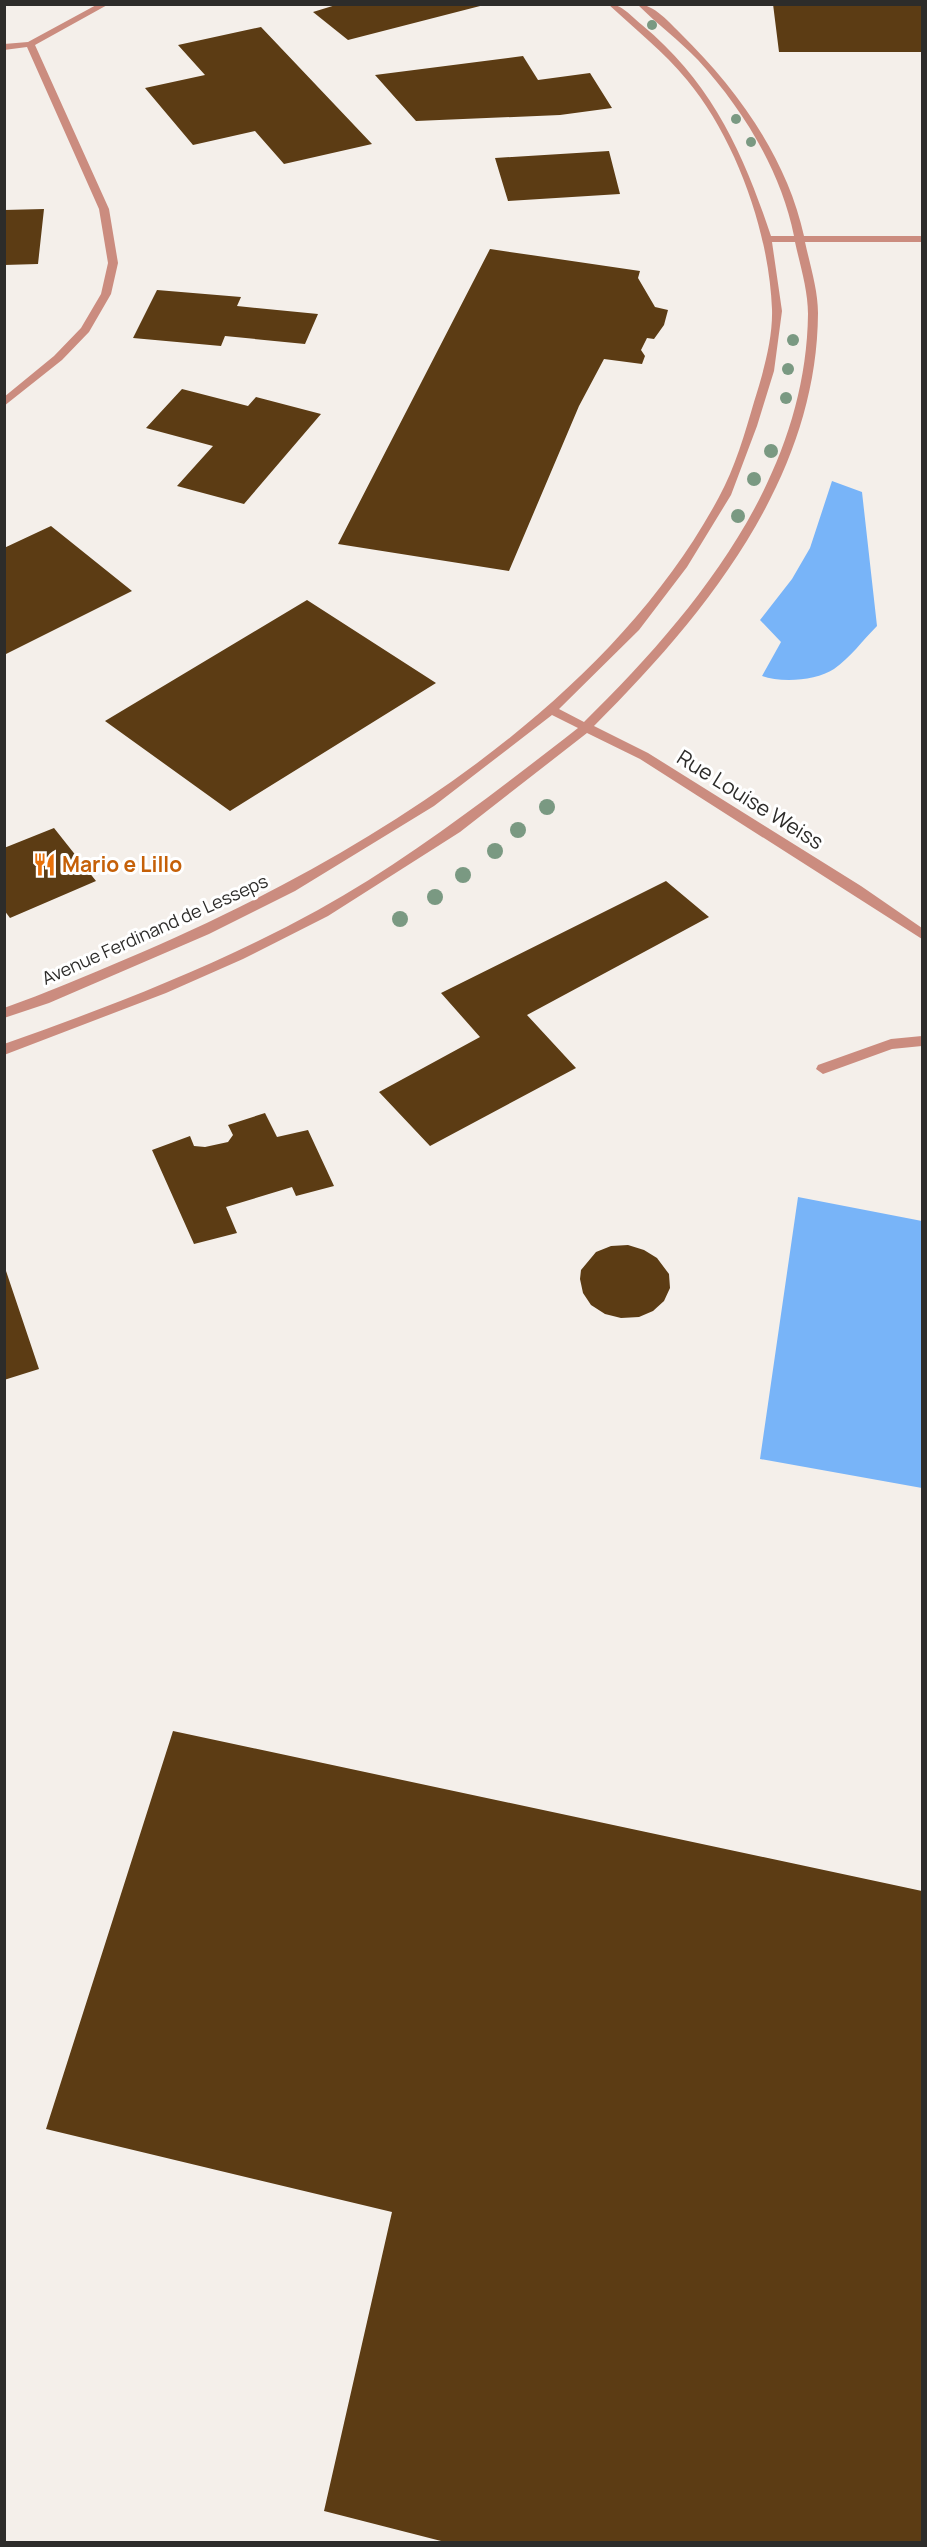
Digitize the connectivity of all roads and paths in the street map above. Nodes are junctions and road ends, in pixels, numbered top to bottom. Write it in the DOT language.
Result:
graph roads {
  1 [pos="105,4"];
  2 [pos="612,4"];
  3 [pos="640,4"];
  4 [pos="30,44"];
  5 [pos="4,47"];
  6 [pos="922,238"];
  7 [pos="767,239"];
  8 [pos="801,240"];
  9 [pos="4,404"];
  10 [pos="551,710"];
  11 [pos="586,728"];
  12 [pos="922,934"];
  13 [pos="4,1013"];
  14 [pos="922,1041"];
  15 [pos="4,1050"];
  16 [pos="823,1069"];
  1 -- 4 [label="street"];
  2 -- 7 [label="street, Avenue Ferdinand de Lesseps"];
  3 -- 8 [label="street"];
  4 -- 5 [label="street"];
  4 -- 9 [label="street"];
  6 -- 8 [label="street"];
  7 -- 8 [label="street"];
  7 -- 10 [label="street, Avenue Ferdinand de Lesseps"];
  8 -- 11 [label="street"];
  10 -- 11 [label="street, Rue Louise Weiss"];
  10 -- 13 [label="street, Avenue Ferdinand de Lesseps"];
  11 -- 12 [label="street, Rue Louise Weiss"];
  11 -- 15 [label="street"];
  14 -- 16 [label="street"];
}
